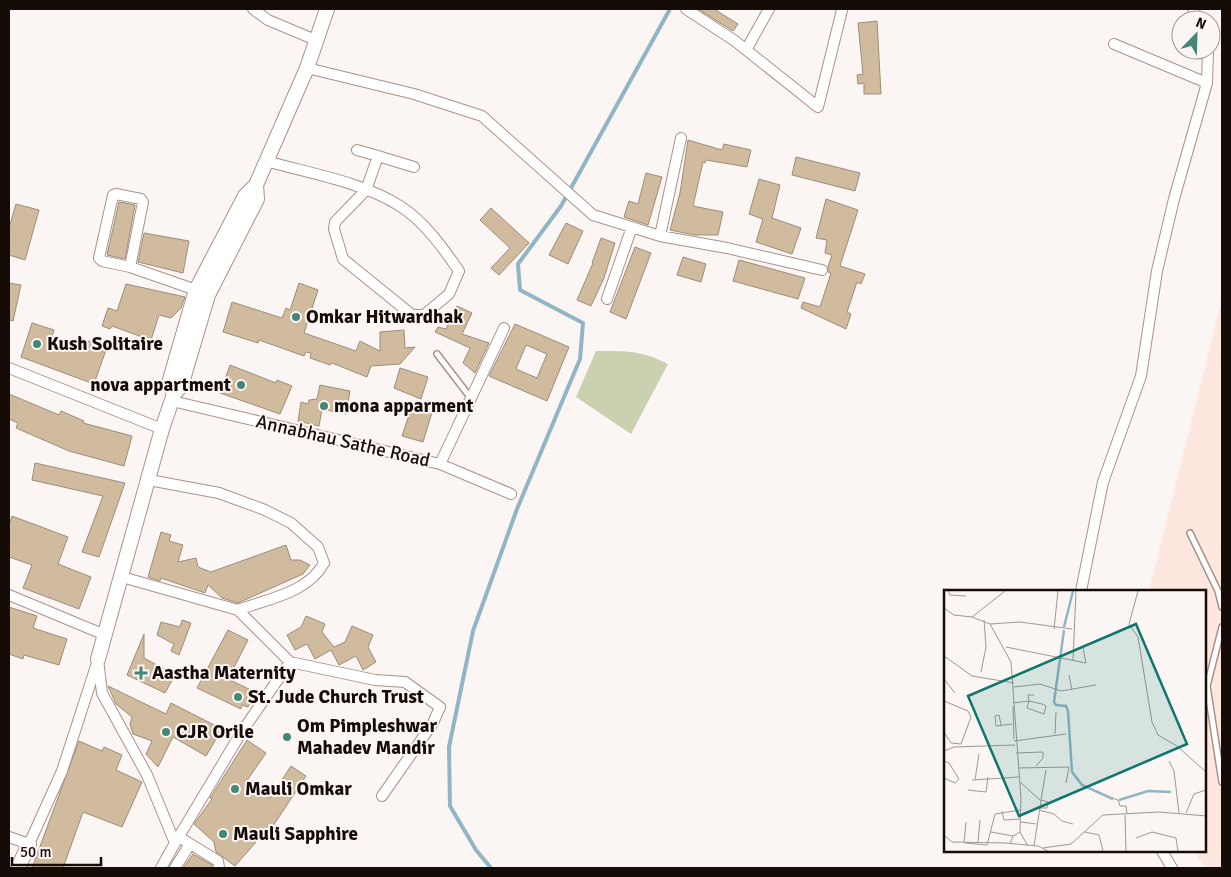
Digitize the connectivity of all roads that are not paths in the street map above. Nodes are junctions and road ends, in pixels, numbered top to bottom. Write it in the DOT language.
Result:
graph roads {
  1 [pos="253,9"];
  2 [pos="328,9"];
  3 [pos="686,9"];
  4 [pos="769,9"];
  5 [pos="842,10"];
  6 [pos="318,41"];
  7 [pos="1114,44"];
  8 [pos="746,50"];
  9 [pos="1208,60"];
  10 [pos="307,68"];
  11 [pos="1207,83"];
  12 [pos="681,138"];
  13 [pos="357,150"];
  14 [pos="378,156"];
  15 [pos="266,160"];
  16 [pos="414,168"];
  17 [pos="366,190"];
  18 [pos="632,227"];
  19 [pos="660,236"];
  20 [pos="130,267"];
  21 [pos="822,270"];
  22 [pos="202,292"];
  23 [pos="607,300"];
  24 [pos="502,327"];
  25 [pos="437,354"];
  26 [pos="9,368"];
  27 [pos="173,397"];
  28 [pos="471,398"];
  29 [pos="162,429"];
  30 [pos="440,464"];
  31 [pos="149,480"];
  32 [pos="511,494"];
  33 [pos="1190,534"];
  34 [pos="122,578"];
  35 [pos="1081,590"];
  36 [pos="9,595"];
  37 [pos="1222,607"];
  38 [pos="238,610"];
  39 [pos="1222,626"];
  40 [pos="105,635"];
  41 [pos="98,660"];
  42 [pos="290,662"];
  43 [pos="1222,782"];
  44 [pos="382,796"];
  45 [pos="9,837"];
  46 [pos="177,840"];
  47 [pos="29,844"];
  48 [pos="190,844"];
  49 [pos="1163,852"];
  50 [pos="18,868"];
  51 [pos="161,868"];
  52 [pos="175,868"];
  53 [pos="220,868"];
  54 [pos="1172,868"];
  1 -- 6 [label="street"];
  2 -- 6 [label="street"];
  3 -- 8 [label="street"];
  4 -- 8 [label="street"];
  5 -- 8 [label="street"];
  6 -- 10 [label="street"];
  7 -- 11 [label="street"];
  9 -- 11 [label="street"];
  10 -- 15 [label="street"];
  10 -- 18 [label="street"];
  11 -- 35 [label="street"];
  12 -- 19 [label="street"];
  13 -- 14 [label="street"];
  14 -- 16 [label="street"];
  14 -- 17 [label="street"];
  15 -- 17 [label="street"];
  15 -- 22 [label="street"];
  17 -- 17 [label="street"];
  18 -- 19 [label="street"];
  18 -- 23 [label="street"];
  19 -- 21 [label="street"];
  20 -- 20 [label="street"];
  20 -- 22 [label="street"];
  22 -- 27 [label="street"];
  24 -- 28 [label="street"];
  25 -- 28 [label="lane"];
  26 -- 29 [label="street"];
  27 -- 29 [label="street"];
  27 -- 30 [label="street, Annabhau Sathe Road"];
  28 -- 30 [label="street"];
  29 -- 31 [label="street"];
  30 -- 32 [label="street, Annabhau Sathe Road"];
  31 -- 34 [label="street"];
  31 -- 38 [label="street"];
  33 -- 37 [label="lane"];
  34 -- 38 [label="street"];
  34 -- 40 [label="street"];
  36 -- 40 [label="street"];
  38 -- 42 [label="street"];
  39 -- 43 [label="lane"];
  40 -- 41 [label="street"];
  41 -- 46 [label="street"];
  41 -- 47 [label="street"];
  42 -- 44 [label="street"];
  42 -- 46 [label="street"];
  45 -- 47 [label="street"];
  46 -- 48 [label="street"];
  46 -- 51 [label="street"];
  47 -- 50 [label="street"];
  48 -- 52 [label="street"];
  48 -- 53 [label="street"];
  49 -- 54 [label="street"];
}
